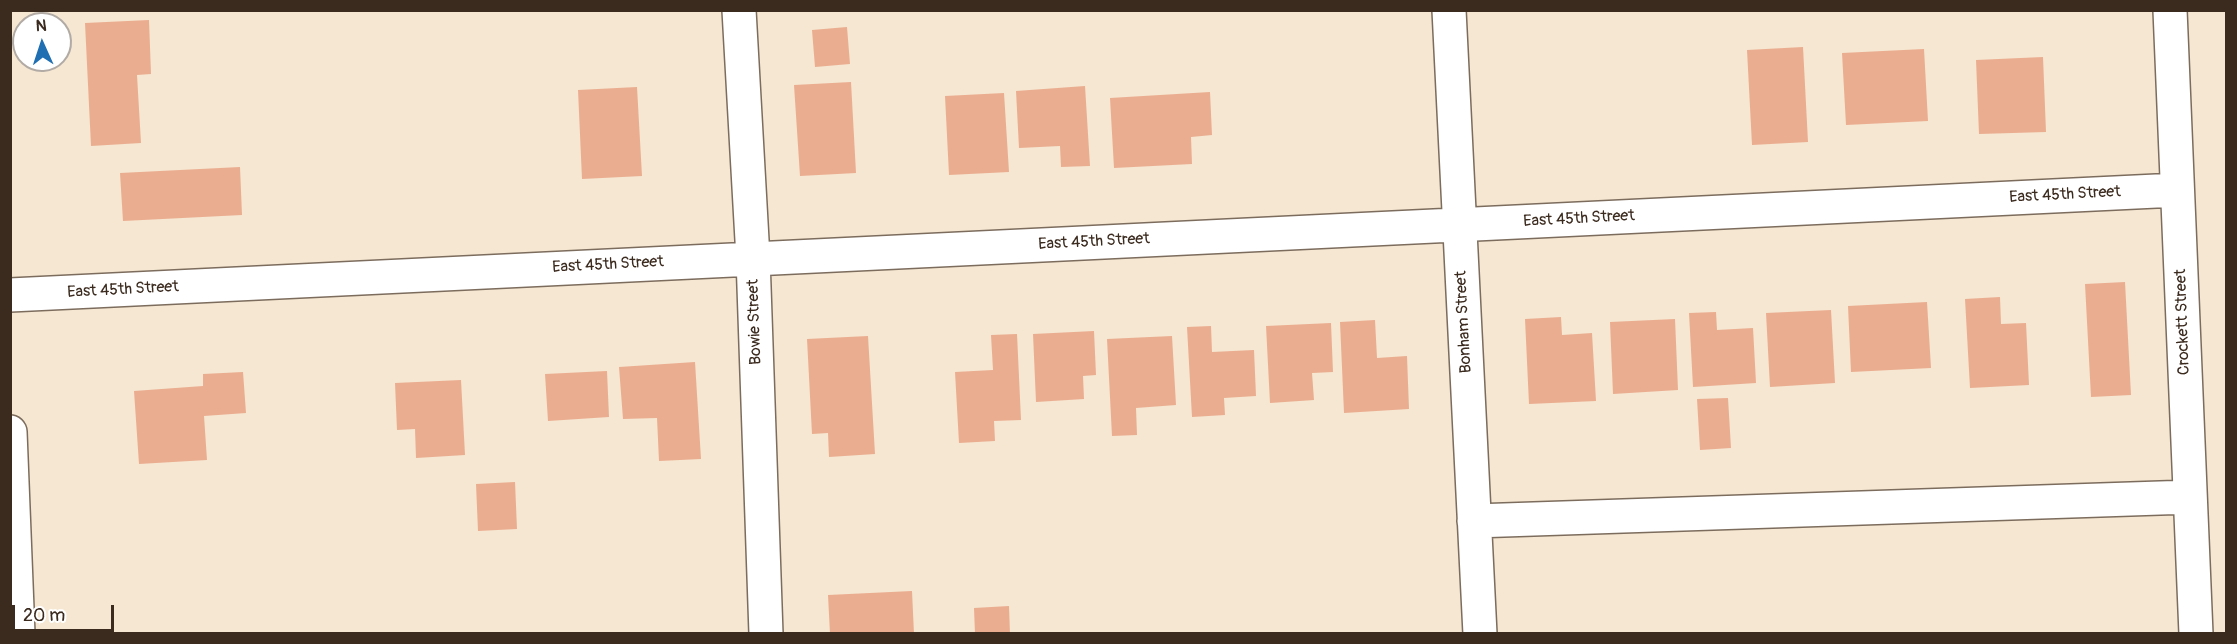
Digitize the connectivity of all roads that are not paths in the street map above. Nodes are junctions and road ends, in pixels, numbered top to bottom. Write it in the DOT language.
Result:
graph roads {
  1 [pos="739,10"];
  2 [pos="1449,10"];
  3 [pos="2170,10"];
  4 [pos="2177,190"];
  5 [pos="1460,225"];
  6 [pos="753,258"];
  7 [pos="10,296"];
  8 [pos="10,432"];
  9 [pos="2190,497"];
  10 [pos="1474,521"];
  11 [pos="18,633"];
  12 [pos="766,633"];
  13 [pos="1480,633"];
  14 [pos="2196,633"];
  1 -- 6 [label="street, Bowie Street"];
  2 -- 5 [label="street, Bonham Street"];
  3 -- 4 [label="street, Crockett Street"];
  4 -- 5 [label="street, East 45th Street"];
  4 -- 9 [label="street, Crockett Street"];
  5 -- 6 [label="street, East 45th Street"];
  5 -- 10 [label="street, Bonham Street"];
  6 -- 7 [label="street, East 45th Street"];
  6 -- 12 [label="street, Bowie Street"];
  8 -- 11 [label="street"];
  9 -- 10 [label="street"];
  9 -- 14 [label="street, Crockett Street"];
  10 -- 13 [label="street, Bonham Street"];
}
